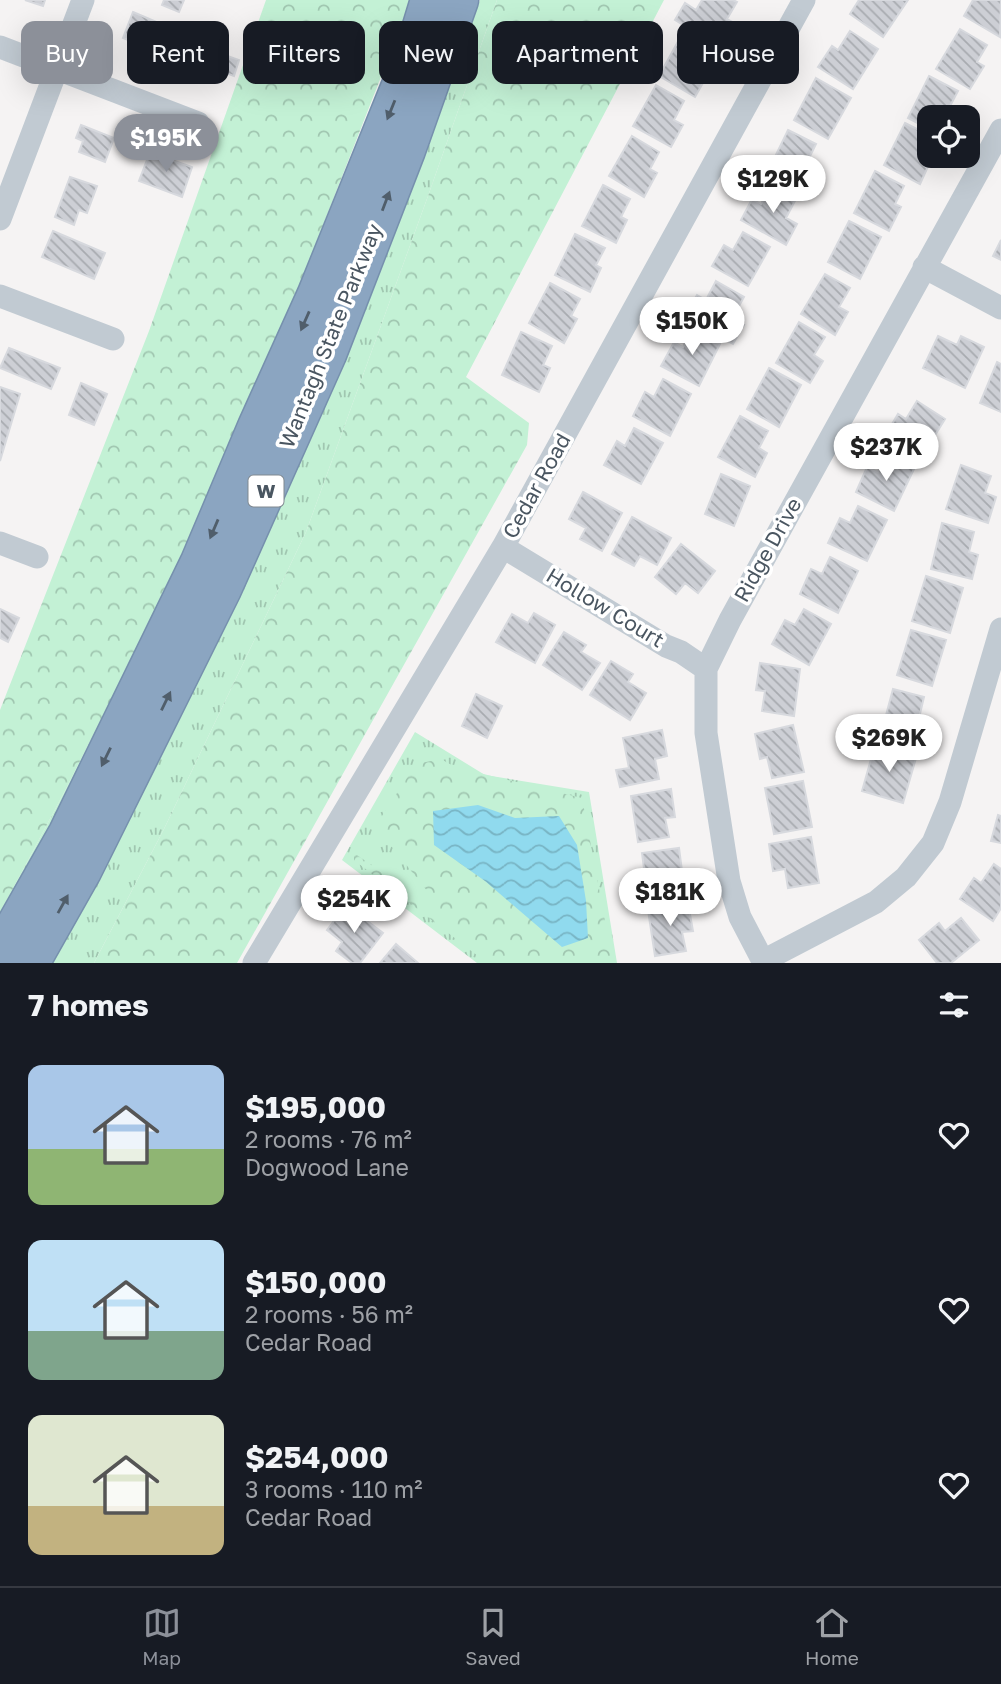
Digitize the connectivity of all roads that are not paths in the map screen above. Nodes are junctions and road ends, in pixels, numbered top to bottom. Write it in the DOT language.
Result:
graph roads {
  1 [pos="83,0"];
  2 [pos="430,0"];
  3 [pos="459,0"];
  4 [pos="804,0"];
  5 [pos="75,21"];
  6 [pos="0,47"];
  7 [pos="21,55"];
  8 [pos="51,84"];
  9 [pos="96,84"];
  10 [pos="198,123"];
  11 [pos="1001,130"];
  12 [pos="0,219"];
  13 [pos="924,267"];
  14 [pos="0,296"];
  15 [pos="1001,308"];
  16 [pos="113,339"];
  17 [pos="0,544"];
  18 [pos="503,547"];
  19 [pos="37,557"];
  20 [pos="1001,629"];
  21 [pos="706,669"];
  22 [pos="0,953"];
  23 [pos="263,959"];
  24 [pos="763,962"];
  25 [pos="30,963"];
  1 -- 5 [label="street"];
  2 -- 22 [label="highway, Wantagh State Parkway / W, one-way"];
  25 -- 3 [label="highway, Wantagh State Parkway / W, one-way"];
  4 -- 18 [label="street, Cedar Road"];
  6 -- 7 [label="street"];
  8 -- 12 [label="street"];
  9 -- 10 [label="street"];
  11 -- 13 [label="street, Ridge Drive"];
  13 -- 15 [label="street"];
  13 -- 21 [label="street, Ridge Drive"];
  14 -- 16 [label="street"];
  17 -- 19 [label="street"];
  18 -- 21 [label="street, Hollow Court"];
  18 -- 23 [label="street, Cedar Road"];
  20 -- 24 [label="street"];
  21 -- 24 [label="street, Ridge Drive"];
}
